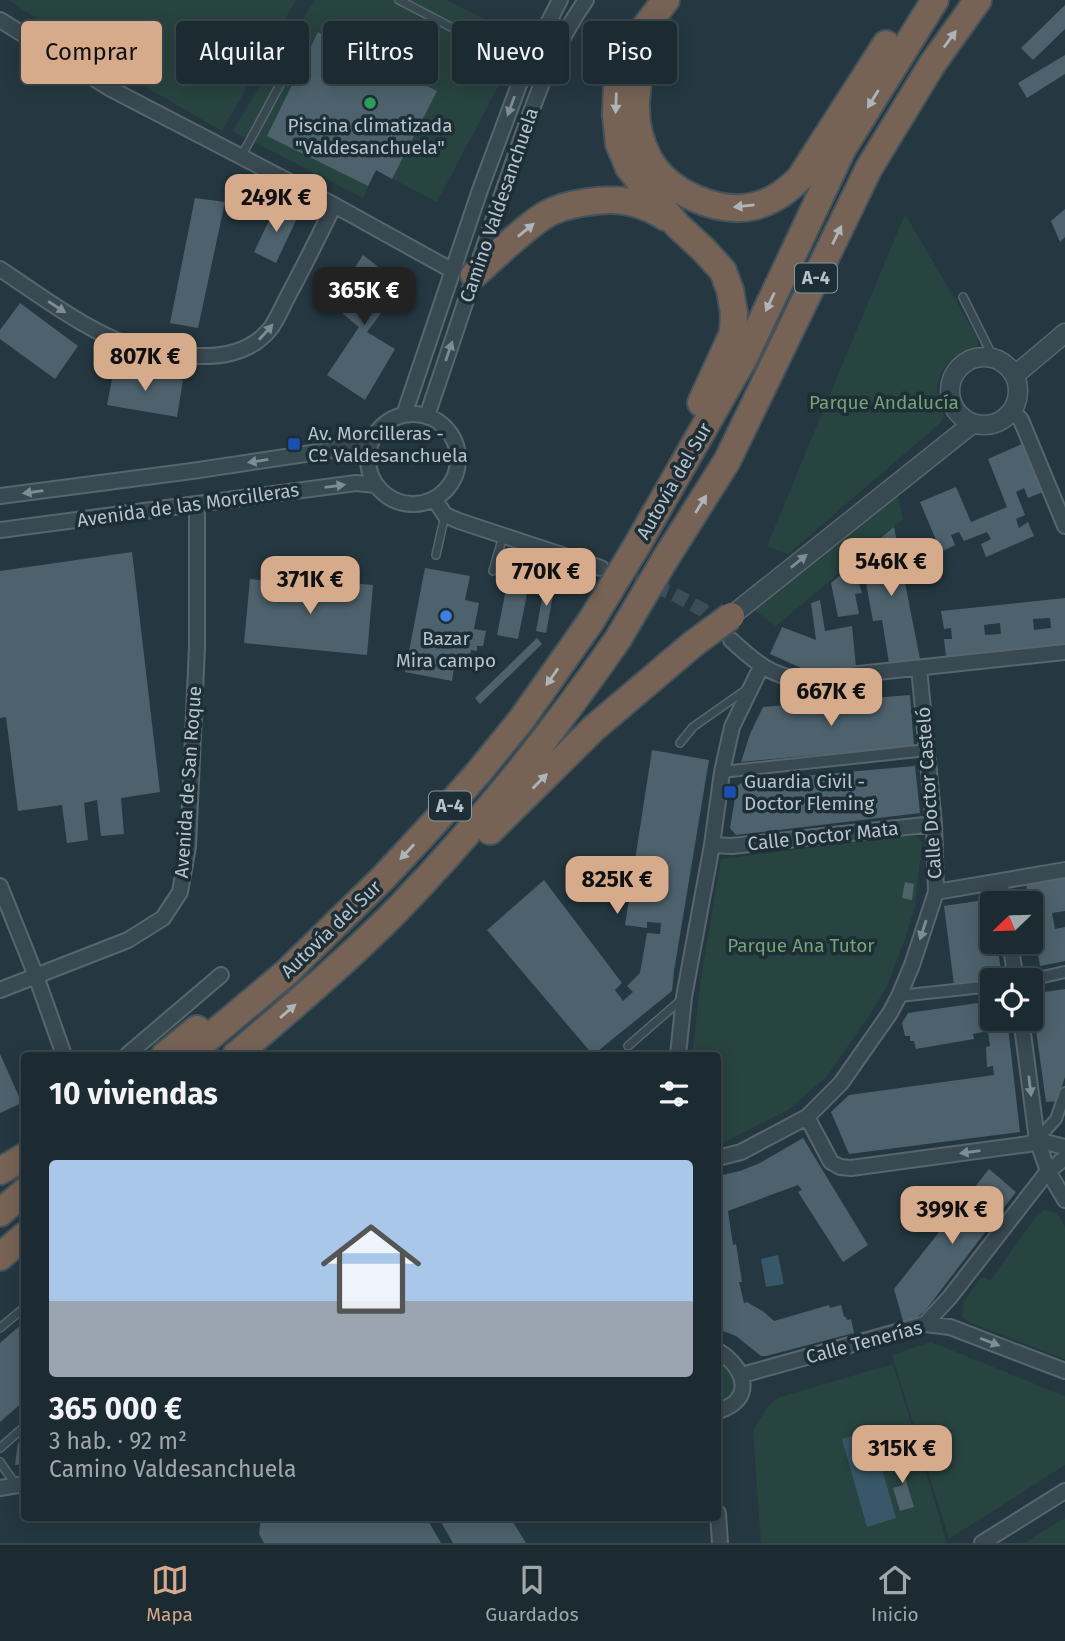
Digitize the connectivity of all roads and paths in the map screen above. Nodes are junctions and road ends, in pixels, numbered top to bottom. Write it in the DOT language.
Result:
graph roads {
  1 [pos="398,0"];
  2 [pos="560,0"];
  3 [pos="586,0"];
  4 [pos="666,0"];
  5 [pos="678,0"];
  6 [pos="934,0"];
  7 [pos="978,0"];
  8 [pos="0,20"];
  9 [pos="549,21"];
  10 [pos="452,28"];
  11 [pos="280,84"];
  12 [pos="519,84"];
  13 [pos="241,158"];
  14 [pos="334,205"];
  15 [pos="678,226"];
  16 [pos="0,269"];
  17 [pos="464,273"];
  18 [pos="963,297"];
  19 [pos="1065,333"];
  20 [pos="997,359"];
  21 [pos="1015,375"];
  22 [pos="1013,411"];
  23 [pos="404,415"];
  24 [pos="427,416"];
  25 [pos="971,424"];
  26 [pos="373,439"];
  27 [pos="376,485"];
  28 [pos="0,496"];
  29 [pos="435,500"];
  30 [pos="197,504"];
  31 [pos="445,515"];
  32 [pos="653,517"];
  33 [pos="1065,526"];
  34 [pos="0,530"];
  35 [pos="503,536"];
  36 [pos="436,555"];
  37 [pos="601,568"];
  38 [pos="493,571"];
  39 [pos="731,628"];
  40 [pos="1065,652"];
  41 [pos="761,667"];
  42 [pos="919,668"];
  43 [pos="750,688"];
  44 [pos="680,743"];
  45 [pos="927,750"];
  46 [pos="722,772"];
  47 [pos="934,824"];
  48 [pos="712,845"];
  49 [pos="1065,870"];
  50 [pos="1000,882"];
  51 [pos="0,886"];
  52 [pos="1002,891"];
  53 [pos="936,892"];
  54 [pos="398,909"];
  55 [pos="287,972"];
  56 [pos="1065,972"];
  57 [pos="221,975"];
  58 [pos="36,976"];
  59 [pos="1043,977"];
  60 [pos="980,987"];
  61 [pos="0,990"];
  62 [pos="899,996"];
  63 [pos="684,997"];
  64 [pos="1023,1031"];
  65 [pos="628,1046"];
  66 [pos="63,1052"];
  67 [pos="131,1052"];
  68 [pos="169,1052"];
  69 [pos="192,1052"];
  70 [pos="240,1052"];
  71 [pos="678,1052"];
  72 [pos="1065,1093"];
  73 [pos="807,1117"];
  74 [pos="1037,1140"];
  75 [pos="1065,1146"];
  76 [pos="21,1148"];
  77 [pos="721,1157"];
  78 [pos="21,1158"];
  79 [pos="1065,1158"];
  80 [pos="0,1169"];
  81 [pos="1048,1171"];
  82 [pos="21,1195"];
  83 [pos="1065,1200"];
  84 [pos="0,1213"];
  85 [pos="21,1239"];
  86 [pos="0,1257"];
  87 [pos="950,1297"];
  88 [pos="21,1310"];
  89 [pos="925,1324"];
  90 [pos="0,1328"];
  91 [pos="960,1331"];
  92 [pos="721,1353"];
  93 [pos="1065,1371"];
  94 [pos="742,1376"];
  95 [pos="722,1410"];
  96 [pos="21,1430"];
  97 [pos="0,1448"];
  98 [pos="0,1462"];
  99 [pos="20,1485"];
  100 [pos="0,1489"];
  101 [pos="1065,1492"];
  102 [pos="717,1521"];
  103 [pos="718,1521"];
  104 [pos="713,1543"];
  105 [pos="720,1543"];
  106 [pos="982,1543"];
  1 -- 10 [label="lane"];
  2 -- 9 [label="street, Camino Valdesanchuela"];
  3 -- 17 [label="street, Camino Valdesanchuela"];
  4 -- 15 [label="highway, one-way"];
  6 -- 5 [label="highway, one-way"];
  6 -- 32 [label="highway, Autovía del Sur / A-4, one-way"];
  54 -- 7 [label="highway, Autovía del Sur / A-4, one-way, bridge"];
  8 -- 13 [label="street"];
  11 -- 13 [label="lane"];
  12 -- 17 [label="street, Camino Valdesanchuela, one-way"];
  13 -- 14 [label="street"];
  16 -- 14 [label="street, one-way"];
  14 -- 17 [label="street"];
  17 -- 15 [label="highway, one-way"];
  15 -- 32 [label="highway"];
  17 -- 23 [label="street, Camino Valdesanchuela"];
  24 -- 17 [label="street, Camino Valdesanchuela, one-way"];
  18 -- 20 [label="lane"];
  19 -- 21 [label="street"];
  20 -- 21 [label="street"];
  20 -- 25 [label="street"];
  21 -- 22 [label="street"];
  22 -- 25 [label="street"];
  22 -- 33 [label="street"];
  23 -- 24 [label="street"];
  23 -- 26 [label="street"];
  24 -- 29 [label="street"];
  39 -- 25 [label="street, one-way"];
  26 -- 27 [label="street"];
  26 -- 28 [label="street, Avenida de las Morcilleras, one-way"];
  27 -- 29 [label="street"];
  30 -- 27 [label="street, Avenida de las Morcilleras, one-way"];
  29 -- 31 [label="street"];
  30 -- 34 [label="street, Avenida de las Morcilleras"];
  30 -- 58 [label="street, Avenida de San Roque"];
  31 -- 35 [label="street"];
  31 -- 36 [label="lane"];
  32 -- 55 [label="highway, Autovía del Sur / A-4, one-way, bridge"];
  35 -- 37 [label="street"];
  35 -- 38 [label="lane"];
  39 -- 41 [label="street"];
  54 -- 39 [label="highway, one-way, bridge"];
  40 -- 42 [label="street"];
  41 -- 42 [label="street"];
  41 -- 43 [label="street"];
  42 -- 45 [label="street, Calle Doctor Casteló"];
  43 -- 44 [label="lane"];
  43 -- 46 [label="street"];
  45 -- 46 [label="street"];
  45 -- 47 [label="street, Calle Doctor Casteló"];
  46 -- 48 [label="street"];
  47 -- 48 [label="street, Calle Doctor Mata"];
  47 -- 53 [label="street, Calle Doctor Casteló"];
  48 -- 63 [label="street"];
  49 -- 50 [label="street"];
  50 -- 52 [label="street"];
  50 -- 53 [label="street"];
  51 -- 58 [label="street"];
  53 -- 62 [label="street, Calle Doctor Casteló, one-way"];
  70 -- 54 [label="highway, Autovía del Sur / A-4, one-way"];
  55 -- 68 [label="highway"];
  55 -- 69 [label="highway, Autovía del Sur / A-4"];
  56 -- 59 [label="street"];
  57 -- 67 [label="street"];
  58 -- 61 [label="street, Avenida de San Roque"];
  58 -- 66 [label="street"];
  60 -- 62 [label="street"];
  62 -- 73 [label="street, Calle Doctor Casteló"];
  63 -- 65 [label="lane"];
  63 -- 71 [label="street"];
  64 -- 74 [label="street, one-way"];
  72 -- 74 [label="street"];
  74 -- 73 [label="street, one-way"];
  73 -- 77 [label="street, Calle Doctor Casteló"];
  74 -- 75 [label="street"];
  74 -- 81 [label="street"];
  76 -- 80 [label="street"];
  78 -- 80 [label="highway"];
  79 -- 81 [label="street"];
  81 -- 83 [label="street"];
  81 -- 87 [label="street"];
  82 -- 84 [label="highway"];
  85 -- 86 [label="highway"];
  87 -- 89 [label="street"];
  87 -- 91 [label="street"];
  88 -- 90 [label="lane"];
  89 -- 91 [label="street, Calle Tenerías"];
  89 -- 94 [label="street, Calle Tenerías"];
  91 -- 93 [label="street, Calle Tenerías, one-way"];
  92 -- 94 [label="street"];
  94 -- 95 [label="street"];
  96 -- 97 [label="lane"];
  98 -- 99 [label="lane"];
  99 -- 100 [label="street"];
  101 -- 106 [label="street"];
  102 -- 104 [label="street"];
  103 -- 105 [label="street"];
}
